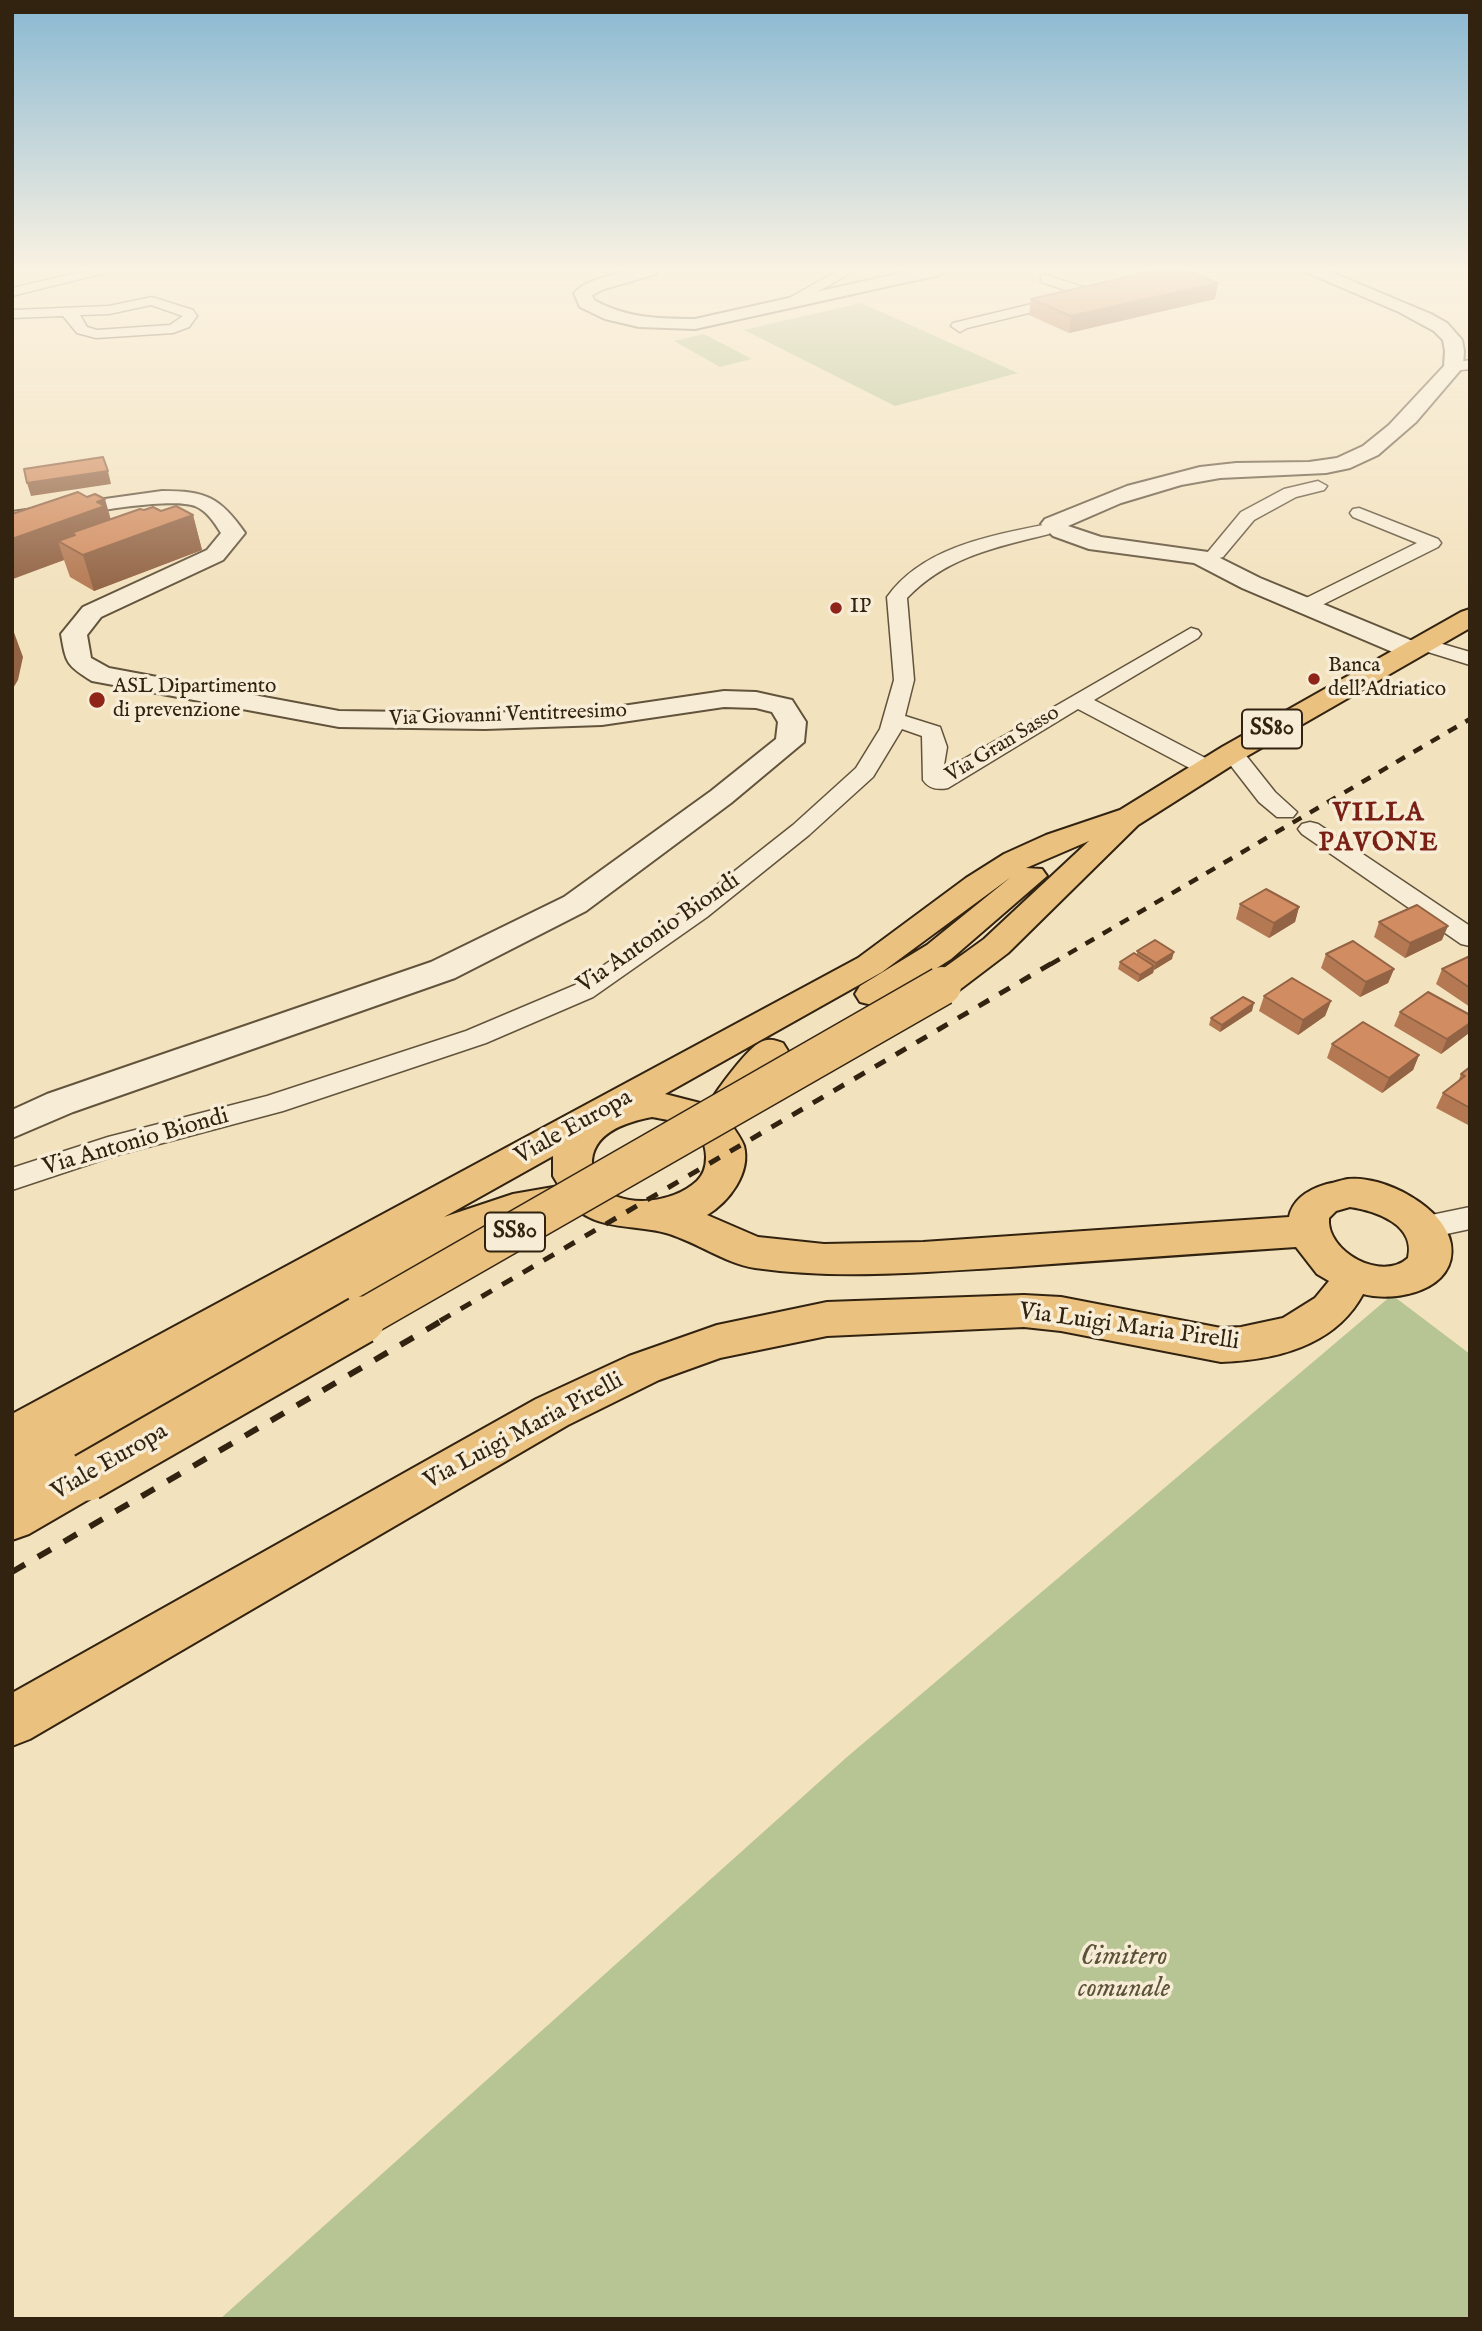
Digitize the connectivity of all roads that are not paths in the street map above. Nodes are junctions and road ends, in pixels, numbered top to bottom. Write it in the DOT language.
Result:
graph roads {
  1 [pos="1449,379"];
  2 [pos="1187,477"];
  3 [pos="1318,486"];
  4 [pos="1359,513"];
  5 [pos="12,519"];
  6 [pos="1053,528"];
  7 [pos="1224,563"];
  8 [pos="1307,605"];
  9 [pos="1470,617"];
  10 [pos="1191,634"];
  11 [pos="1417,647"];
  12 [pos="1470,659"];
  13 [pos="1078,700"];
  14 [pos="893,719"];
  15 [pos="1232,753"];
  16 [pos="1207,768"];
  17 [pos="1285,812"];
  18 [pos="1131,816"];
  19 [pos="1310,829"];
  20 [pos="1470,938"];
  21 [pos="770,1051"];
  22 [pos="652,1104"];
  23 [pos="12,1125"];
  24 [pos="719,1132"];
  25 [pos="574,1146"];
  26 [pos="12,1180"];
  27 [pos="719,1184"];
  28 [pos="589,1198"];
  29 [pos="657,1216"];
  30 [pos="1470,1217"];
  31 [pos="1423,1227"];
  32 [pos="454,1229"];
  33 [pos="1308,1231"];
  34 [pos="788,1255"];
  35 [pos="1352,1276"];
  36 [pos="12,1436"];
  37 [pos="12,1475"];
  38 [pos="12,1519"];
  39 [pos="12,1721"];
  1 -- 2 [label="street"];
  2 -- 6 [label="street"];
  2 -- 7 [label="street"];
  3 -- 7 [label="street"];
  4 -- 8 [label="street"];
  5 -- 23 [label="street, Via Giovanni Ventitreesimo"];
  6 -- 7 [label="street"];
  6 -- 14 [label="street, Via Antonio Biondi"];
  7 -- 8 [label="street"];
  8 -- 11 [label="street"];
  9 -- 11 [label="main road, SS80"];
  10 -- 13 [label="street, Via Gran Sasso"];
  11 -- 12 [label="street"];
  11 -- 15 [label="main road, Viale Europa / SS80"];
  13 -- 14 [label="street, Via Gran Sasso"];
  13 -- 16 [label="street, Via Gran Sasso"];
  14 -- 26 [label="street, Via Antonio Biondi"];
  15 -- 16 [label="main road, Viale Europa / SS80"];
  15 -- 17 [label="street"];
  16 -- 18 [label="main road, Viale Europa / SS80"];
  18 -- 21 [label="main road, Viale Europa / SS80"];
  18 -- 36 [label="main road, Viale Europa / SS80"];
  18 -- 38 [label="main road, Viale Europa / SS80, bridge"];
  19 -- 20 [label="street"];
  21 -- 22 [label="main road, Viale Europa / SS80"];
  21 -- 24 [label="main road, Viale Europa / SS80"];
  22 -- 24 [label="main road, SS80"];
  22 -- 25 [label="main road, SS80"];
  24 -- 27 [label="main road, SS80"];
  25 -- 28 [label="main road"];
  25 -- 32 [label="main road, Viale Europa / SS80"];
  27 -- 29 [label="main road, SS80"];
  27 -- 34 [label="main road"];
  28 -- 29 [label="main road, SS80"];
  28 -- 32 [label="main road, Viale Europa / SS80"];
  29 -- 34 [label="main road"];
  30 -- 31 [label="street"];
  31 -- 33 [label="main road"];
  31 -- 35 [label="main road"];
  32 -- 37 [label="main road, Viale Europa / SS80"];
  33 -- 34 [label="main road"];
  33 -- 35 [label="main road"];
  35 -- 39 [label="main road, Via Luigi Maria Pirelli"];
}
